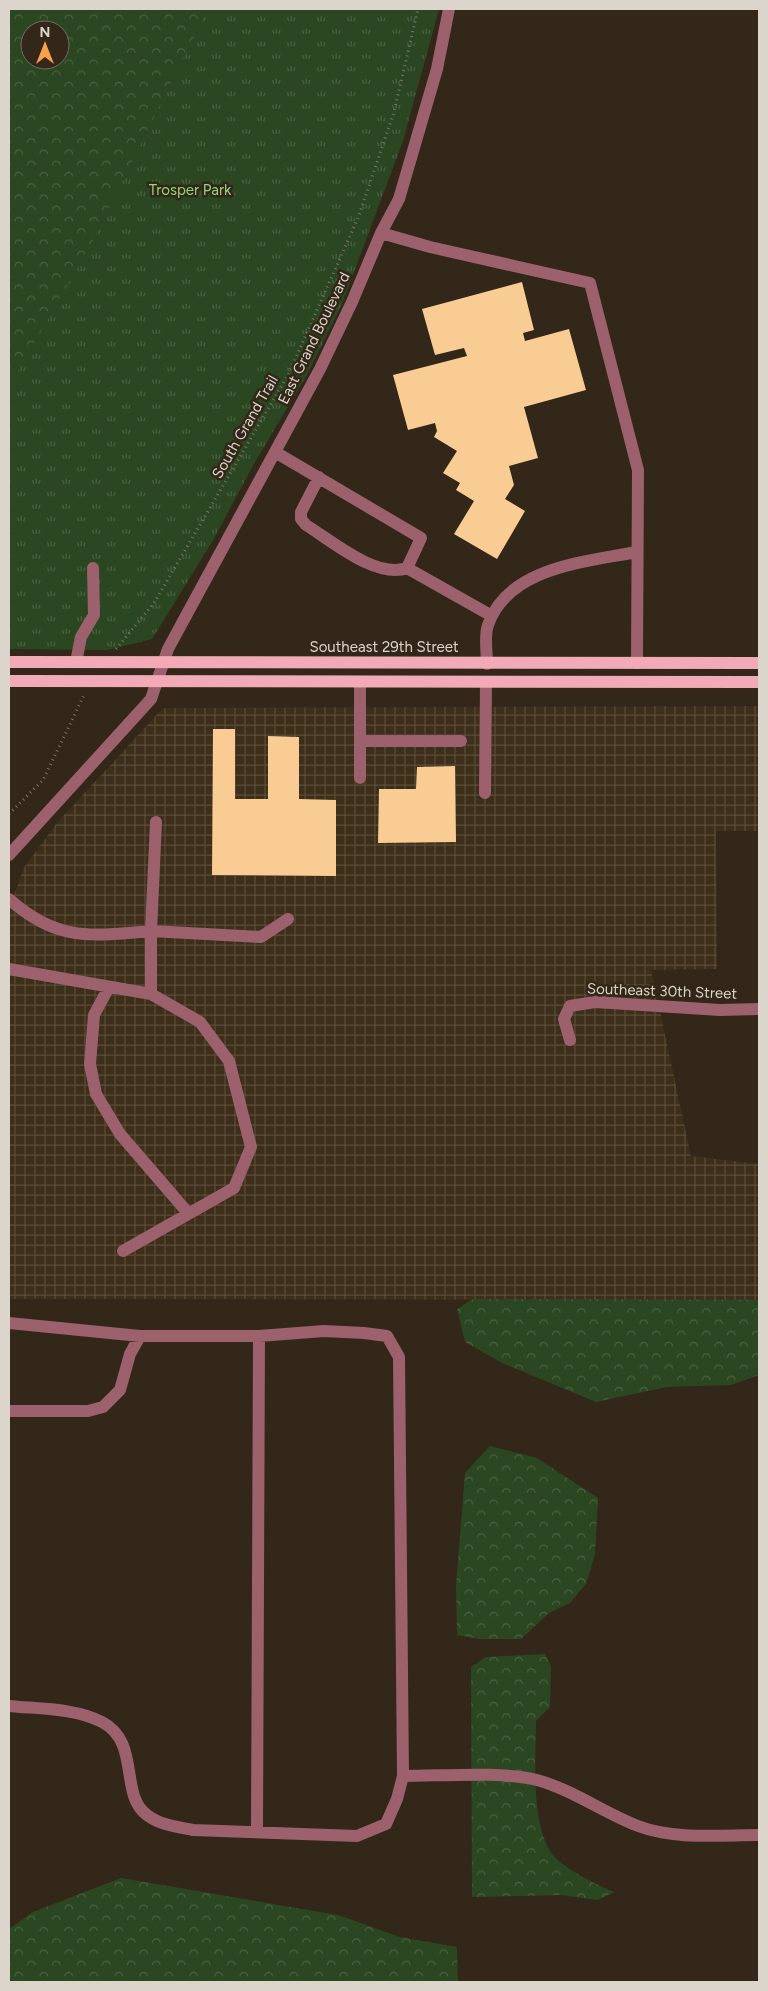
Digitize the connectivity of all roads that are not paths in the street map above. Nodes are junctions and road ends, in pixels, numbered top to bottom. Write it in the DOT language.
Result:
graph roads {
  1 [pos="450,9"];
  2 [pos="381,233"];
  3 [pos="275,452"];
  4 [pos="319,477"];
  5 [pos="636,552"];
  6 [pos="93,568"];
  7 [pos="407,568"];
  8 [pos="492,616"];
  9 [pos="9,662"];
  10 [pos="76,662"];
  11 [pos="637,663"];
  12 [pos="759,663"];
  13 [pos="163,664"];
  14 [pos="487,664"];
  15 [pos="9,681"];
  16 [pos="157,681"];
  17 [pos="360,682"];
  18 [pos="486,682"];
  19 [pos="759,682"];
  20 [pos="360,741"];
  21 [pos="461,742"];
  22 [pos="360,778"];
  23 [pos="485,793"];
  24 [pos="156,822"];
  25 [pos="9,855"];
  26 [pos="9,900"];
  27 [pos="288,919"];
  28 [pos="151,931"];
  29 [pos="9,969"];
  30 [pos="109,987"];
  31 [pos="151,994"];
  32 [pos="759,1009"];
  33 [pos="570,1040"];
  34 [pos="188,1213"];
  35 [pos="123,1251"];
  36 [pos="9,1323"];
  37 [pos="140,1336"];
  38 [pos="259,1336"];
  39 [pos="9,1411"];
  40 [pos="9,1706"];
  41 [pos="404,1776"];
  42 [pos="257,1832"];
  43 [pos="759,1836"];
  1 -- 2 [label="street, East Grand Boulevard"];
  2 -- 3 [label="street, East Grand Boulevard"];
  2 -- 5 [label="street"];
  3 -- 4 [label="street"];
  3 -- 13 [label="street, East Grand Boulevard"];
  4 -- 7 [label="street"];
  4 -- 7 [label="street"];
  5 -- 8 [label="street"];
  5 -- 11 [label="street"];
  6 -- 10 [label="street"];
  7 -- 8 [label="street"];
  8 -- 14 [label="street"];
  9 -- 10 [label="main road, Southeast 29th Street"];
  10 -- 13 [label="main road, Southeast 29th Street"];
  11 -- 12 [label="main road, Southeast 29th Street"];
  11 -- 14 [label="main road, Southeast 29th Street"];
  13 -- 14 [label="main road, Southeast 29th Street"];
  13 -- 16 [label="street, East Grand Boulevard"];
  14 -- 18 [label="main road"];
  15 -- 16 [label="main road"];
  16 -- 17 [label="main road"];
  16 -- 25 [label="street, East Grand Boulevard"];
  17 -- 18 [label="main road"];
  17 -- 20 [label="street"];
  18 -- 19 [label="main road"];
  18 -- 23 [label="street"];
  20 -- 21 [label="street"];
  20 -- 22 [label="street"];
  24 -- 28 [label="street"];
  26 -- 28 [label="street"];
  27 -- 28 [label="street"];
  28 -- 31 [label="street"];
  29 -- 30 [label="street"];
  30 -- 31 [label="street"];
  30 -- 34 [label="street"];
  31 -- 34 [label="street"];
  32 -- 33 [label="street, Southeast 30th Street"];
  34 -- 35 [label="street"];
  36 -- 37 [label="street"];
  37 -- 38 [label="street"];
  37 -- 39 [label="street"];
  38 -- 41 [label="street"];
  38 -- 42 [label="street"];
  40 -- 42 [label="street"];
  41 -- 42 [label="street"];
  41 -- 43 [label="street"];
}
